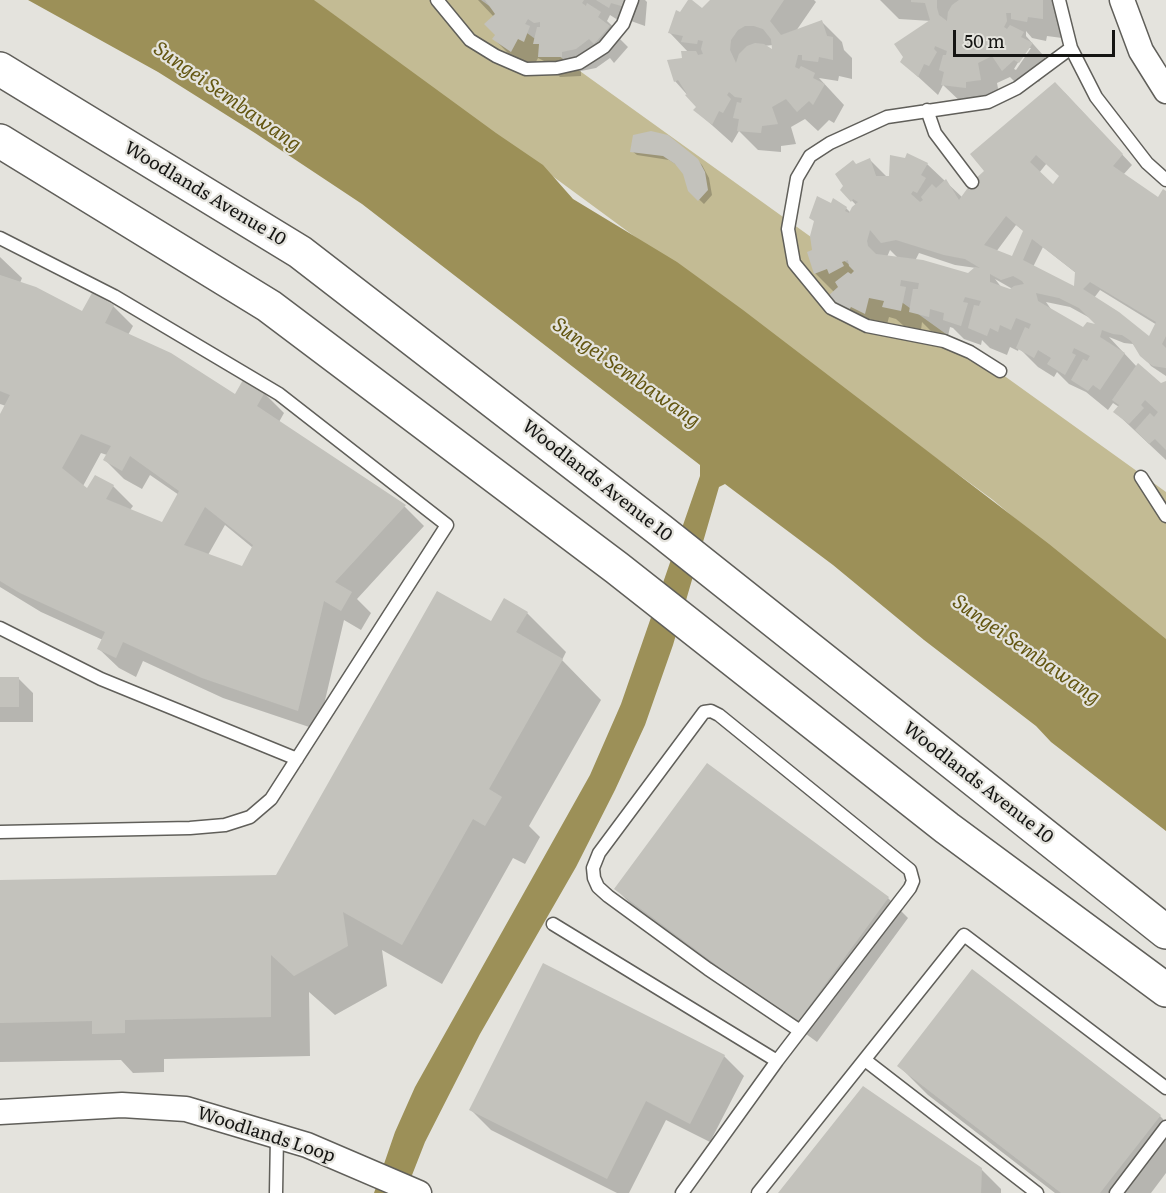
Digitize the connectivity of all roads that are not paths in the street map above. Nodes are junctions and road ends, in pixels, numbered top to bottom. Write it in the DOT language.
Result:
graph roads {
  1 [pos="437,0"];
  2 [pos="632,0"];
  3 [pos="1059,0"];
  4 [pos="1122,0"];
  5 [pos="1071,48"];
  6 [pos="0,69"];
  7 [pos="1166,91"];
  8 [pos="927,110"];
  9 [pos="0,141"];
  10 [pos="1166,180"];
  11 [pos="972,182"];
  12 [pos="0,238"];
  13 [pos="1000,371"];
  14 [pos="1141,477"];
  15 [pos="1166,516"];
  16 [pos="0,628"];
  17 [pos="297,759"];
  18 [pos="0,832"];
  19 [pos="553,924"];
  20 [pos="1166,932"];
  21 [pos="1166,990"];
  22 [pos="800,1031"];
  23 [pos="865,1060"];
  24 [pos="777,1061"];
  25 [pos="1166,1088"];
  26 [pos="0,1112"];
  27 [pos="1166,1127"];
  28 [pos="277,1136"];
  29 [pos="414,1191"];
  30 [pos="276,1193"];
  31 [pos="682,1193"];
  32 [pos="758,1193"];
  33 [pos="1037,1193"];
  34 [pos="1116,1193"];
  1 -- 2 [label="lane"];
  3 -- 5 [label="lane"];
  4 -- 7 [label="street"];
  5 -- 8 [label="lane"];
  5 -- 10 [label="lane"];
  6 -- 20 [label="main road, Woodlands Avenue 10"];
  8 -- 11 [label="lane"];
  8 -- 13 [label="lane"];
  9 -- 21 [label="main road"];
  12 -- 17 [label="lane"];
  14 -- 15 [label="lane"];
  16 -- 17 [label="lane"];
  17 -- 18 [label="lane"];
  19 -- 24 [label="lane"];
  22 -- 22 [label="lane"];
  22 -- 24 [label="lane"];
  23 -- 25 [label="lane"];
  23 -- 32 [label="lane"];
  23 -- 33 [label="lane"];
  24 -- 31 [label="lane"];
  26 -- 28 [label="street, Woodlands Loop"];
  27 -- 34 [label="lane"];
  28 -- 29 [label="street, Woodlands Loop"];
  28 -- 30 [label="lane"];
}
